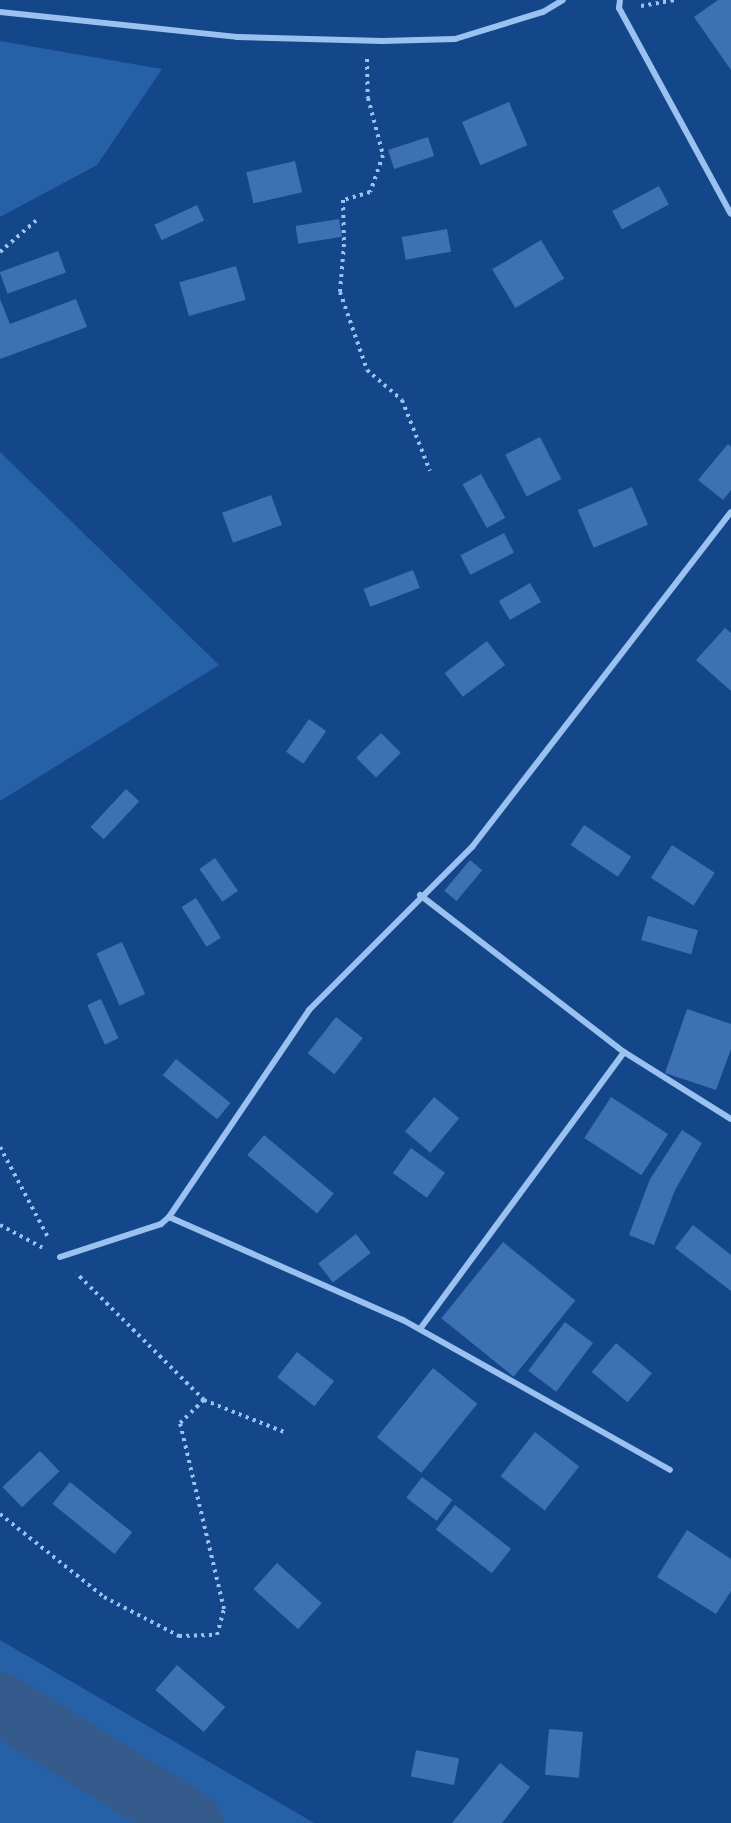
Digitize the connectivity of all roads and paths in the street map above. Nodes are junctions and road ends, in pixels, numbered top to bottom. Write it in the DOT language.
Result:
graph roads {
  1 [pos="563,0"];
  2 [pos="620,0"];
  3 [pos="675,0"];
  4 [pos="619,8"];
  5 [pos="0,12"];
  6 [pos="367,40"];
  7 [pos="731,214"];
  8 [pos="39,218"];
  9 [pos="0,252"];
  10 [pos="430,471"];
  11 [pos="731,512"];
  12 [pos="420,895"];
  13 [pos="624,1052"];
  14 [pos="731,1119"];
  15 [pos="0,1147"];
  16 [pos="169,1217"];
  17 [pos="0,1226"];
  18 [pos="60,1257"];
  19 [pos="420,1329"];
  20 [pos="204,1400"];
  21 [pos="284,1432"];
  22 [pos="670,1470"];
  23 [pos="0,1514"];
  1 -- 6 [label="street"];
  2 -- 4 [label="street"];
  3 -- 4 [label="path"];
  4 -- 7 [label="street"];
  5 -- 6 [label="street"];
  6 -- 10 [label="path"];
  8 -- 9 [label="path"];
  11 -- 12 [label="street"];
  12 -- 13 [label="street"];
  12 -- 16 [label="street"];
  13 -- 14 [label="street"];
  13 -- 19 [label="street"];
  15 -- 18 [label="path"];
  16 -- 18 [label="street"];
  16 -- 19 [label="street"];
  17 -- 18 [label="path"];
  18 -- 20 [label="path"];
  19 -- 22 [label="street"];
  20 -- 21 [label="path"];
  20 -- 23 [label="path"];
}
